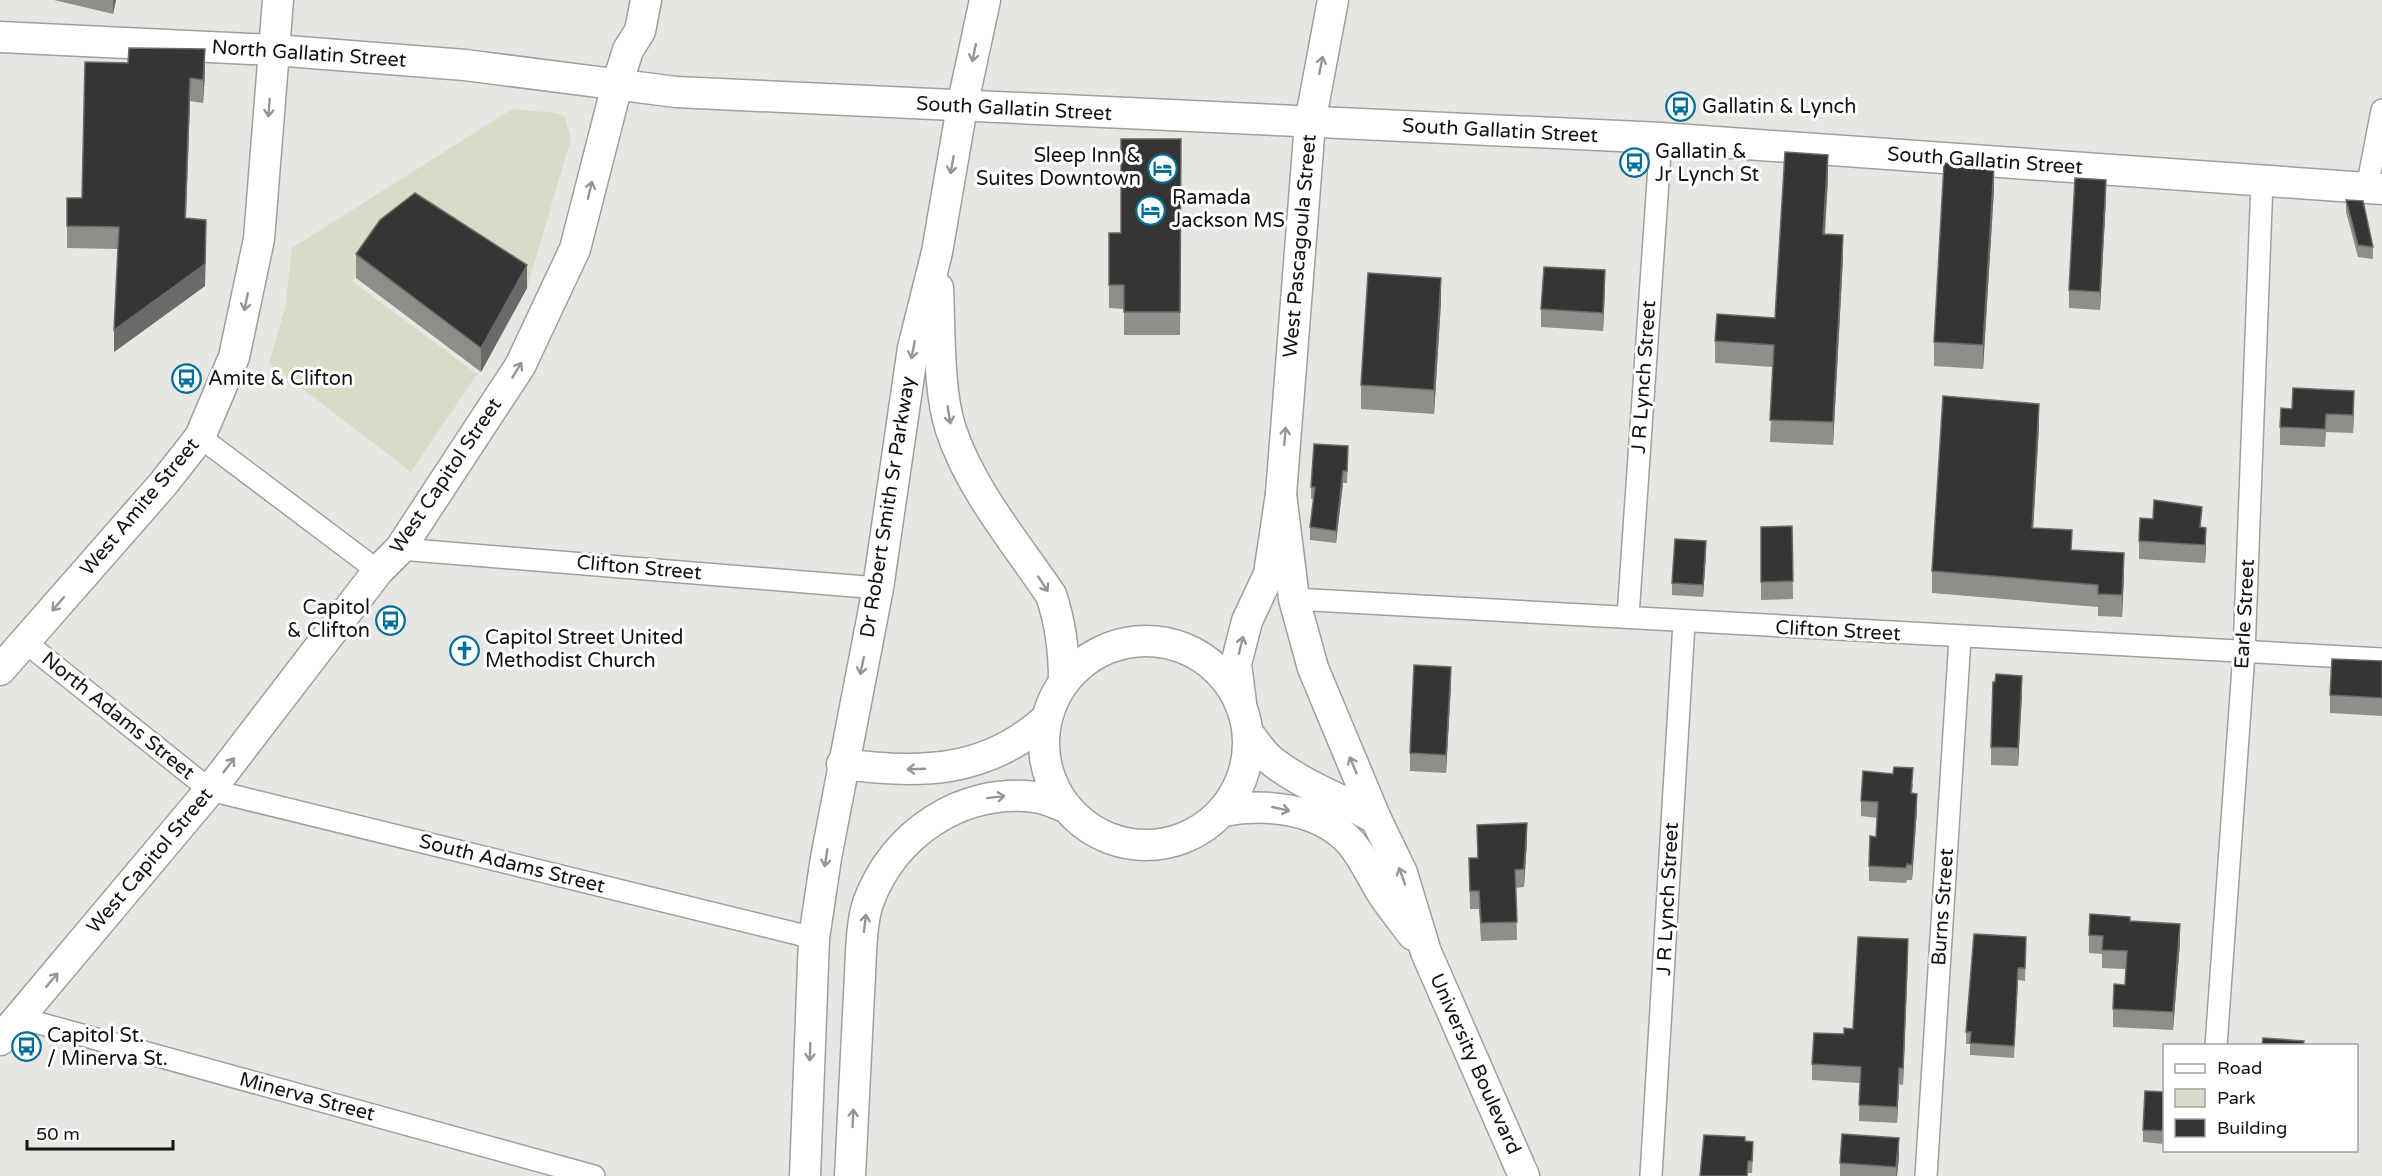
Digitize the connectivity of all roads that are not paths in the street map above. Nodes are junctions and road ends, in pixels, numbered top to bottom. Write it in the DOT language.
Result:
graph roads {
  1 [pos="278,0"];
  2 [pos="626,0"];
  3 [pos="646,0"];
  4 [pos="985,0"];
  5 [pos="1333,0"];
  6 [pos="0,37"];
  7 [pos="274,50"];
  8 [pos="628,50"];
  9 [pos="616,85"];
  10 [pos="962,107"];
  11 [pos="2382,110"];
  12 [pos="1310,123"];
  13 [pos="1661,138"];
  14 [pos="2262,181"];
  15 [pos="2374,188"];
  16 [pos="937,252"];
  17 [pos="200,437"];
  18 [pos="1281,494"];
  19 [pos="400,549"];
  20 [pos="378,571"];
  21 [pos="878,588"];
  22 [pos="1294,599"];
  23 [pos="1628,616"];
  24 [pos="1684,623"];
  25 [pos="1960,638"];
  26 [pos="25,642"];
  27 [pos="2244,653"];
  28 [pos="2382,659"];
  29 [pos="0,670"];
  30 [pos="1064,680"];
  31 [pos="1241,703"];
  32 [pos="1046,720"];
  33 [pos="1249,735"];
  34 [pos="842,764"];
  35 [pos="210,790"];
  36 [pos="1065,807"];
  37 [pos="1223,811"];
  38 [pos="1376,819"];
  39 [pos="814,938"];
  40 [pos="1426,952"];
  41 [pos="20,1018"];
  42 [pos="0,1040"];
  43 [pos="2216,1044"];
  44 [pos="594,1176"];
  45 [pos="805,1176"];
  46 [pos="850,1176"];
  47 [pos="1524,1176"];
  48 [pos="1651,1176"];
  49 [pos="1926,1176"];
  1 -- 7 [label="main road, West Amite Street"];
  2 -- 8 [label="main road"];
  3 -- 8 [label="main road, West Capitol Street"];
  4 -- 10 [label="main road, one-way"];
  12 -- 5 [label="main road, West Pascagoula Street, one-way"];
  6 -- 7 [label="main road, North Gallatin Street"];
  7 -- 9 [label="main road, North Gallatin Street"];
  7 -- 17 [label="main road, West Amite Street, one-way"];
  8 -- 9 [label="main road, West Capitol Street"];
  9 -- 10 [label="main road, South Gallatin Street"];
  19 -- 9 [label="main road, West Capitol Street, one-way"];
  10 -- 12 [label="main road, South Gallatin Street"];
  10 -- 16 [label="main road, one-way"];
  11 -- 15 [label="street"];
  12 -- 13 [label="main road, South Gallatin Street"];
  18 -- 12 [label="main road, West Pascagoula Street, one-way"];
  13 -- 14 [label="main road, South Gallatin Street"];
  13 -- 23 [label="street, J R Lynch Street"];
  14 -- 15 [label="main road, South Gallatin Street"];
  14 -- 27 [label="street, Earle Street"];
  16 -- 21 [label="main road, Dr Robert Smith Sr Parkway, one-way"];
  16 -- 30 [label="main road, one-way"];
  17 -- 20 [label="street"];
  17 -- 26 [label="main road, West Amite Street, one-way"];
  18 -- 22 [label="main road, West Pascagoula Street"];
  31 -- 18 [label="main road, West Pascagoula Street, one-way"];
  19 -- 20 [label="main road, West Capitol Street"];
  19 -- 21 [label="street, Clifton Street"];
  35 -- 20 [label="main road, West Capitol Street, one-way"];
  21 -- 34 [label="main road, Dr Robert Smith Sr Parkway, one-way"];
  22 -- 23 [label="street, Clifton Street"];
  38 -- 22 [label="main road, West Pascagoula Street, one-way"];
  23 -- 24 [label="street, Clifton Street"];
  24 -- 25 [label="street, Clifton Street"];
  24 -- 48 [label="street, J R Lynch Street"];
  25 -- 27 [label="street, Clifton Street"];
  25 -- 49 [label="street, Burns Street"];
  26 -- 29 [label="main road, West Amite Street"];
  26 -- 35 [label="street, North Adams Street"];
  27 -- 28 [label="street, Clifton Street"];
  27 -- 43 [label="street, Earle Street"];
  30 -- 31 [label="main road"];
  30 -- 32 [label="main road"];
  31 -- 33 [label="main road"];
  32 -- 34 [label="main road, one-way"];
  32 -- 36 [label="main road"];
  33 -- 37 [label="main road"];
  33 -- 38 [label="main road"];
  34 -- 39 [label="main road, Dr Robert Smith Sr Parkway, one-way"];
  35 -- 39 [label="street, South Adams Street"];
  41 -- 35 [label="main road, West Capitol Street, one-way"];
  36 -- 37 [label="main road"];
  46 -- 36 [label="main road, one-way"];
  37 -- 40 [label="main road, University Boulevard, one-way"];
  40 -- 38 [label="main road, University Boulevard, one-way"];
  39 -- 45 [label="main road, Dr Robert Smith Sr Parkway, one-way"];
  40 -- 47 [label="main road, University Boulevard"];
  41 -- 42 [label="main road, West Capitol Street"];
  41 -- 44 [label="street, Minerva Street"];
}
